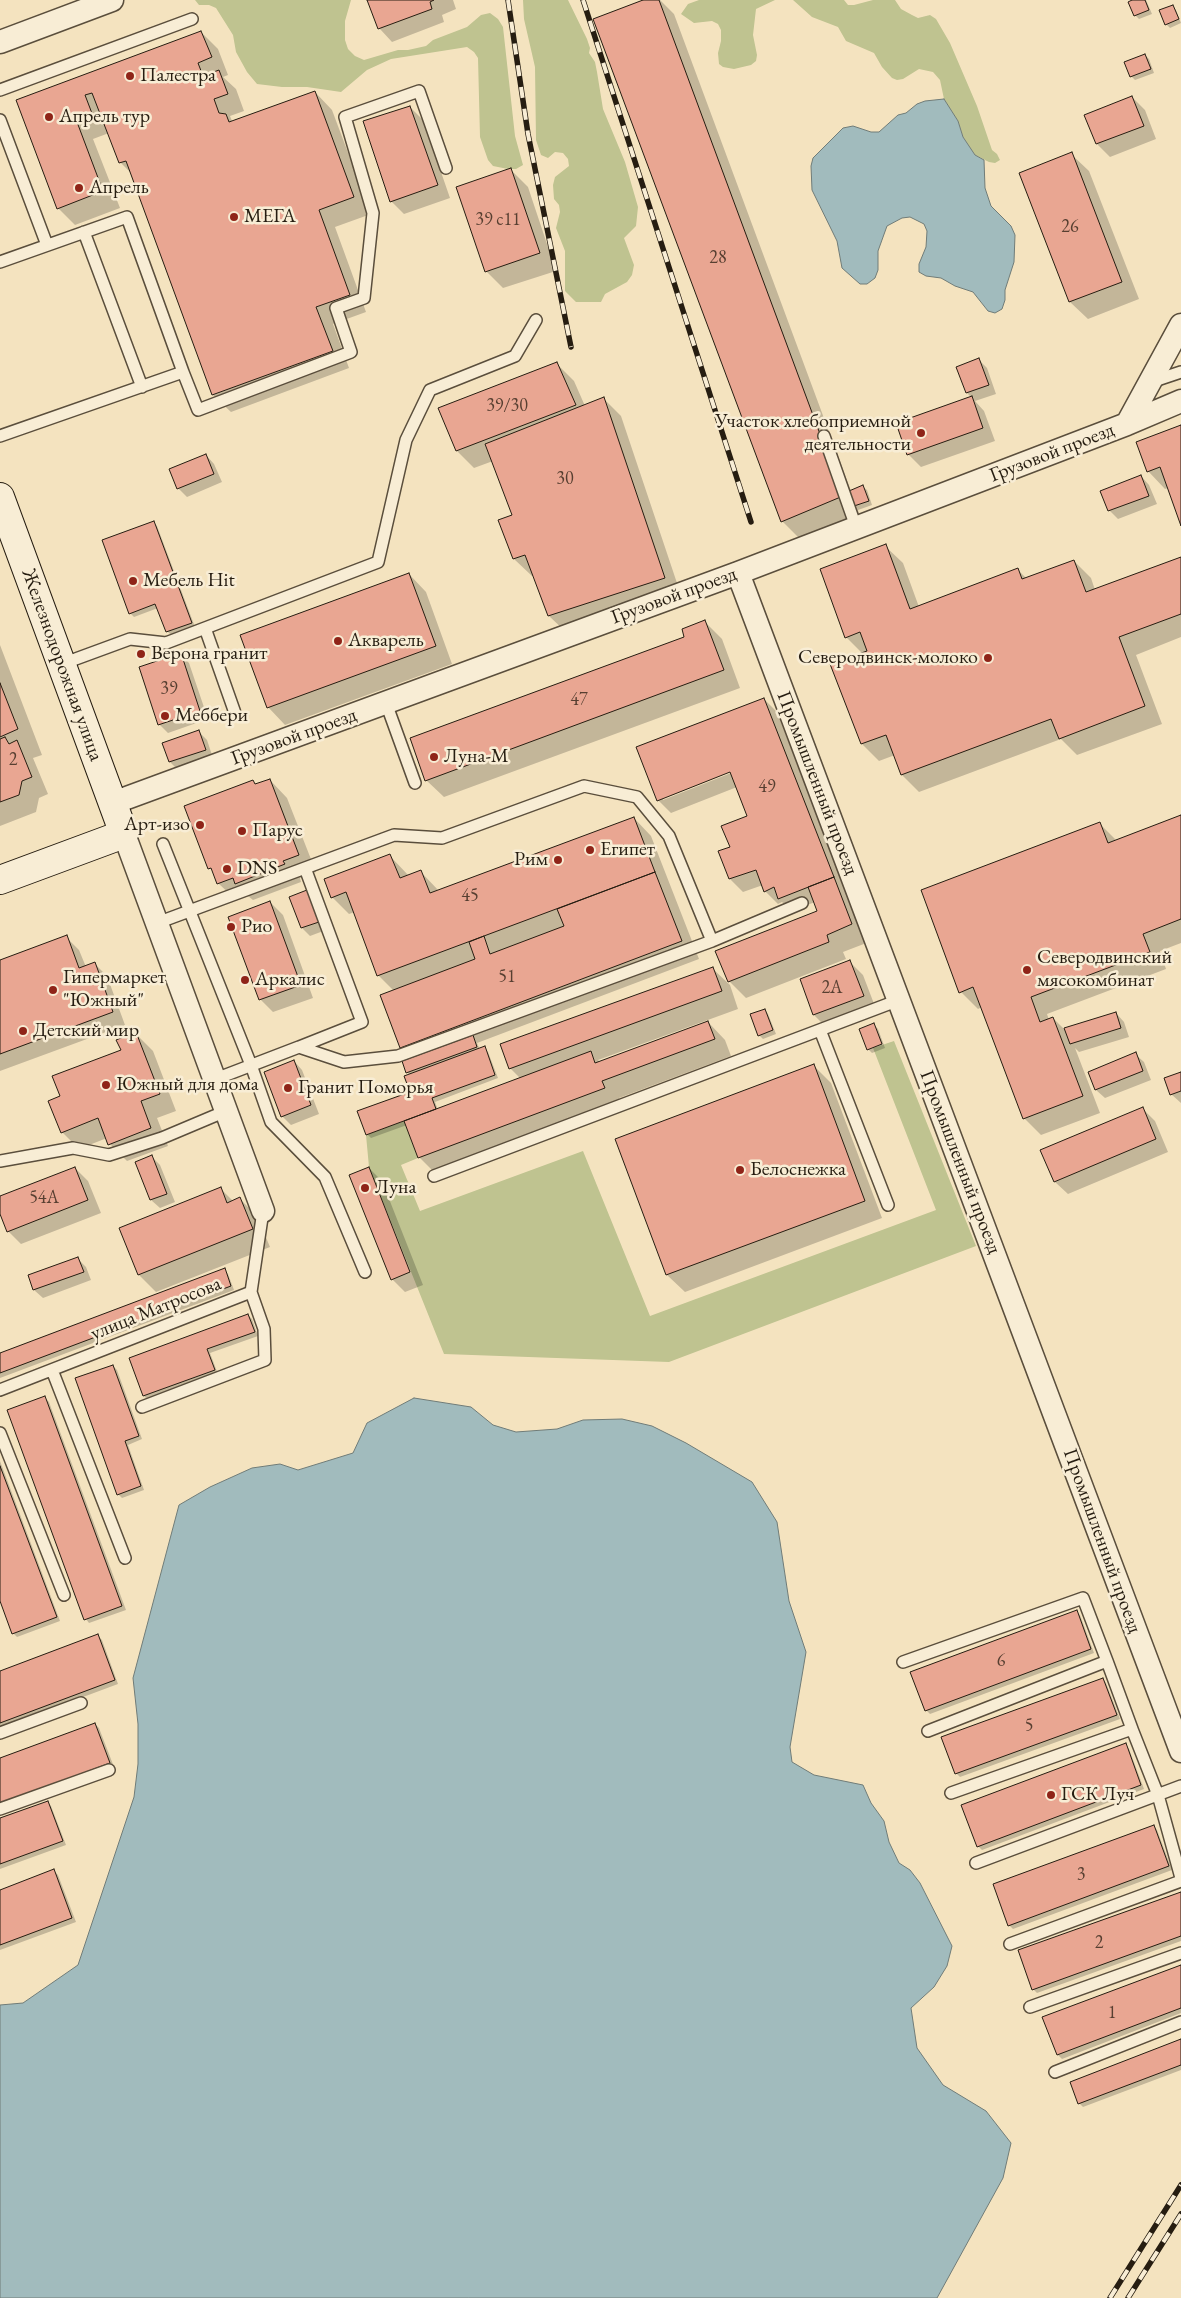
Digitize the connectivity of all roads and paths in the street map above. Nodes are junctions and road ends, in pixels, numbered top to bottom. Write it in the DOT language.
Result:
graph roads {
  1 [pos="112,0"];
  2 [pos="192,19"];
  3 [pos="0,42"];
  4 [pos="0,90"];
  5 [pos="0,120"];
  6 [pos="446,168"];
  7 [pos="84,232"];
  8 [pos="47,245"];
  9 [pos="0,262"];
  10 [pos="536,320"];
  11 [pos="1181,326"];
  12 [pos="183,372"];
  13 [pos="1181,372"];
  14 [pos="1150,383"];
  15 [pos="142,387"];
  16 [pos="1181,402"];
  17 [pos="1127,424"];
  18 [pos="0,436"];
  19 [pos="824,436"];
  20 [pos="0,497"];
  21 [pos="856,527"];
  22 [pos="738,573"];
  23 [pos="205,628"];
  24 [pos="62,664"];
  25 [pos="386,703"];
  26 [pos="235,713"];
  27 [pos="416,782"];
  28 [pos="113,804"];
  29 [pos="124,834"];
  30 [pos="164,844"];
  31 [pos="305,868"];
  32 [pos="0,880"];
  33 [pos="802,903"];
  34 [pos="190,912"];
  35 [pos="157,923"];
  36 [pos="712,941"];
  37 [pos="899,1000"];
  38 [pos="820,1030"];
  39 [pos="299,1047"];
  40 [pos="251,1065"];
  41 [pos="213,1080"];
  42 [pos="226,1111"];
  43 [pos="0,1161"];
  44 [pos="434,1176"];
  45 [pos="888,1205"];
  46 [pos="263,1211"];
  47 [pos="365,1272"];
  48 [pos="250,1292"];
  49 [pos="52,1370"];
  50 [pos="0,1390"];
  51 [pos="142,1407"];
  52 [pos="0,1433"];
  53 [pos="125,1558"];
  54 [pos="64,1595"];
  55 [pos="1107,1661"];
  56 [pos="903,1662"];
  57 [pos="81,1703"];
  58 [pos="1132,1728"];
  59 [pos="928,1731"];
  60 [pos="0,1733"];
  61 [pos="1181,1751"];
  62 [pos="109,1770"];
  63 [pos="1181,1786"];
  64 [pos="951,1793"];
  65 [pos="1158,1795"];
  66 [pos="0,1809"];
  67 [pos="976,1862"];
  68 [pos="1181,1879"];
  69 [pos="1010,1944"];
  70 [pos="1181,1953"];
  71 [pos="1030,2007"];
  72 [pos="1181,2022"];
  73 [pos="1055,2072"];
  1 -- 3 [label="street"];
  2 -- 4 [label="lane"];
  5 -- 8 [label="lane"];
  6 -- 12 [label="lane"];
  7 -- 8 [label="lane"];
  7 -- 12 [label="lane"];
  7 -- 15 [label="lane"];
  8 -- 9 [label="lane"];
  10 -- 23 [label="lane"];
  11 -- 14 [label="street, Грузовой проезд"];
  12 -- 15 [label="lane"];
  13 -- 14 [label="lane"];
  14 -- 17 [label="street, Грузовой проезд"];
  15 -- 18 [label="lane"];
  16 -- 17 [label="street"];
  17 -- 21 [label="street, Грузовой проезд"];
  19 -- 21 [label="lane"];
  20 -- 24 [label="main road, Железнодорожная улица"];
  21 -- 22 [label="street, Грузовой проезд"];
  22 -- 25 [label="street, Грузовой проезд"];
  22 -- 37 [label="street, Промышленный проезд"];
  23 -- 24 [label="lane"];
  23 -- 26 [label="lane"];
  24 -- 28 [label="main road, Железнодорожная улица"];
  25 -- 27 [label="lane"];
  25 -- 28 [label="street, Грузовой проезд"];
  28 -- 29 [label="main road, Железнодорожная улица"];
  29 -- 32 [label="main road"];
  29 -- 35 [label="street"];
  30 -- 34 [label="lane"];
  31 -- 34 [label="lane"];
  31 -- 36 [label="lane"];
  31 -- 39 [label="lane"];
  33 -- 36 [label="lane"];
  34 -- 35 [label="lane"];
  34 -- 40 [label="lane"];
  35 -- 41 [label="street"];
  36 -- 39 [label="lane"];
  37 -- 38 [label="lane"];
  37 -- 61 [label="street, Промышленный проезд"];
  38 -- 44 [label="lane"];
  38 -- 45 [label="lane"];
  39 -- 40 [label="lane"];
  40 -- 41 [label="lane"];
  40 -- 47 [label="lane"];
  41 -- 42 [label="street"];
  42 -- 43 [label="lane"];
  42 -- 46 [label="street"];
  46 -- 48 [label="lane, улица Матросова"];
  48 -- 49 [label="lane, улица Матросова"];
  48 -- 51 [label="lane"];
  49 -- 50 [label="lane, улица Матросова"];
  49 -- 53 [label="lane"];
  52 -- 54 [label="lane"];
  55 -- 56 [label="lane"];
  55 -- 58 [label="lane"];
  55 -- 59 [label="lane"];
  57 -- 60 [label="lane"];
  58 -- 64 [label="lane"];
  58 -- 65 [label="lane"];
  62 -- 66 [label="lane"];
  63 -- 65 [label="lane"];
  65 -- 67 [label="lane"];
  65 -- 68 [label="lane"];
  68 -- 69 [label="lane"];
  70 -- 71 [label="lane"];
  72 -- 73 [label="lane"];
}
